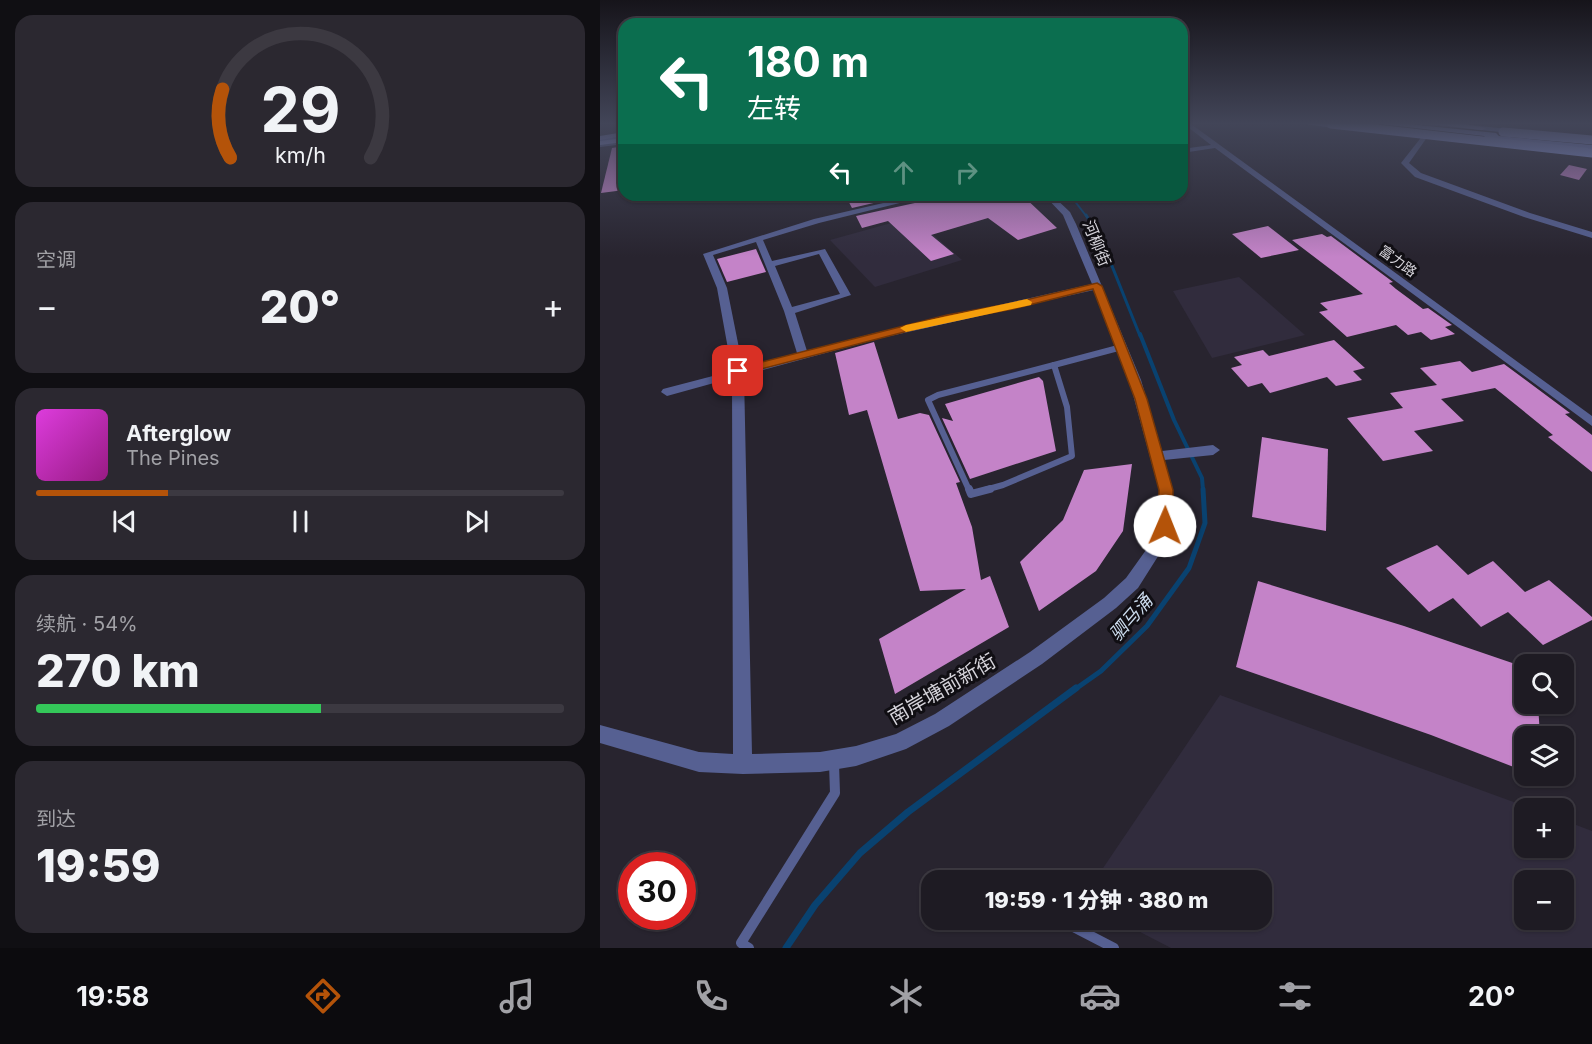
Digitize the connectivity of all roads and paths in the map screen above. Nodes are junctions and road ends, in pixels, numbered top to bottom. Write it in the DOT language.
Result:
graph roads {
  1 [pos="1246,168"];
  2 [pos="1408,168"];
  3 [pos="902,201"];
  4 [pos="1054,201"];
  5 [pos="1592,236"];
  6 [pos="759,240"];
  7 [pos="771,264"];
  8 [pos="1097,286"];
  9 [pos="789,310"];
  10 [pos="1122,347"];
  11 [pos="803,354"];
  12 [pos="1054,364"];
  13 [pos="738,371"];
  14 [pos="667,392"];
  15 [pos="1592,422"];
  16 [pos="1213,450"];
  17 [pos="1157,456"];
  18 [pos="1110,603"];
  19 [pos="600,734"];
  20 [pos="834,760"];
  21 [pos="743,764"];
  22 [pos="1079,930"];
  23 [pos="745,946"];
  24 [pos="1114,948"];
  1 -- 15 [label="street, 富力路"];
  2 -- 5 [label="street"];
  3 -- 6 [label="street"];
  4 -- 8 [label="street, 河柳街"];
  6 -- 7 [label="street"];
  6 -- 13 [label="street"];
  7 -- 9 [label="street"];
  7 -- 9 [label="street"];
  8 -- 10 [label="street, 河柳街"];
  8 -- 11 [label="street"];
  9 -- 11 [label="street"];
  10 -- 12 [label="lane"];
  10 -- 17 [label="street, 河柳街"];
  11 -- 13 [label="street"];
  12 -- 12 [label="lane"];
  13 -- 14 [label="street"];
  13 -- 21 [label="street"];
  16 -- 17 [label="street"];
  17 -- 18 [label="street, 河柳街"];
  18 -- 20 [label="street, 南岸塘前新街"];
  19 -- 21 [label="street, 南岸塘前新街"];
  20 -- 21 [label="street, 南岸塘前新街"];
  20 -- 23 [label="lane"];
  22 -- 24 [label="lane"];
}
